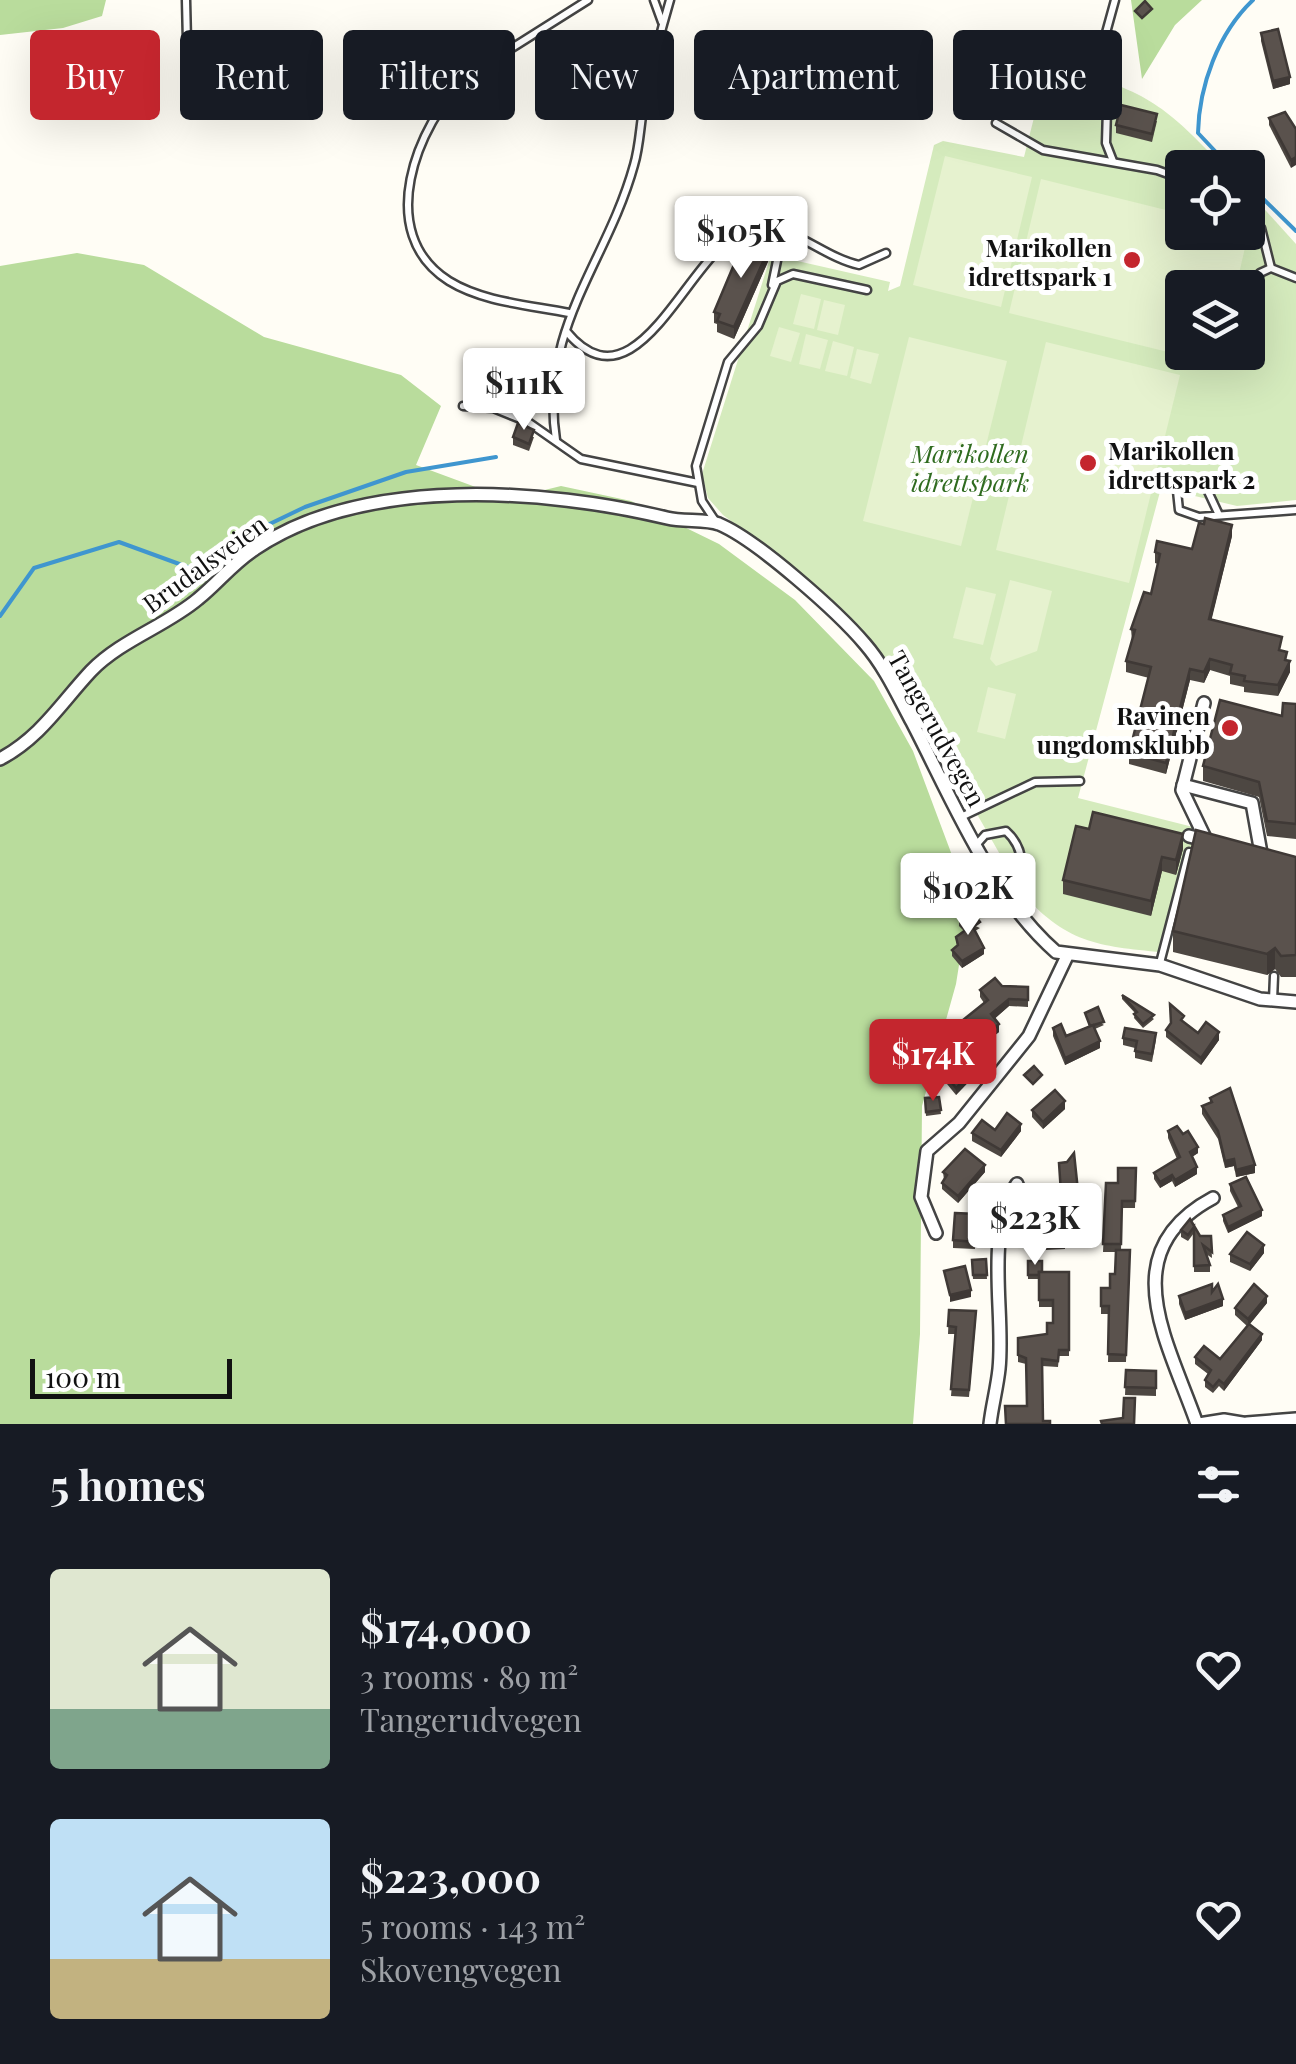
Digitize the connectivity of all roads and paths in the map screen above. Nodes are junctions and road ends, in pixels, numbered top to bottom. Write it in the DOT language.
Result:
graph roads {
  1 [pos="186,0"];
  2 [pos="588,0"];
  3 [pos="654,0"];
  4 [pos="670,0"];
  5 [pos="1115,0"];
  6 [pos="663,24"];
  7 [pos="187,30"];
  8 [pos="996,123"];
  9 [pos="1114,162"];
  10 [pos="1165,176"];
  11 [pos="790,231"];
  12 [pos="1265,241"];
  13 [pos="886,252"];
  14 [pos="1271,268"];
  15 [pos="1265,273"];
  16 [pos="1296,278"];
  17 [pos="866,290"];
  18 [pos="770,296"];
  19 [pos="568,312"];
  20 [pos="566,331"];
  21 [pos="463,406"];
  22 [pos="556,440"];
  23 [pos="698,483"];
  24 [pos="1296,510"];
  25 [pos="1219,515"];
  26 [pos="717,523"];
  27 [pos="1204,703"];
  28 [pos="0,759"];
  29 [pos="1080,781"];
  30 [pos="1183,785"];
  31 [pos="961,817"];
  32 [pos="1196,838"];
  33 [pos="976,844"];
  34 [pos="1224,844"];
  35 [pos="1242,849"];
  36 [pos="1190,852"];
  37 [pos="1260,853"];
  38 [pos="1278,857"];
  39 [pos="1014,902"];
  40 [pos="1067,956"];
  41 [pos="1160,965"];
  42 [pos="1274,976"];
  43 [pos="1273,1001"];
  44 [pos="1296,1002"];
  45 [pos="1017,1184"];
  46 [pos="1213,1198"];
  47 [pos="936,1233"];
  48 [pos="1296,1418"];
  49 [pos="990,1424"];
  50 [pos="1198,1424"];
  51 [pos="1248,1424"];
  1 -- 7 [label="lane"];
  2 -- 19 [label="lane"];
  3 -- 6 [label="lane"];
  4 -- 6 [label="lane"];
  5 -- 9 [label="lane"];
  6 -- 19 [label="lane"];
  8 -- 9 [label="lane"];
  9 -- 10 [label="lane"];
  11 -- 13 [label="lane"];
  11 -- 18 [label="lane"];
  11 -- 20 [label="lane"];
  12 -- 14 [label="lane"];
  14 -- 15 [label="lane"];
  14 -- 16 [label="lane"];
  17 -- 18 [label="lane"];
  18 -- 23 [label="lane"];
  19 -- 20 [label="lane"];
  20 -- 22 [label="lane"];
  21 -- 22 [label="lane"];
  22 -- 23 [label="lane"];
  23 -- 26 [label="lane"];
  24 -- 25 [label="lane"];
  25 -- 25 [label="lane"];
  26 -- 28 [label="street, Brudalsveien"];
  26 -- 31 [label="street, Tangerudvegen"];
  27 -- 30 [label="street"];
  29 -- 31 [label="lane"];
  30 -- 32 [label="street"];
  30 -- 37 [label="street"];
  31 -- 33 [label="street, Tangerudvegen"];
  32 -- 34 [label="street"];
  32 -- 36 [label="street"];
  33 -- 39 [label="street, Tangerudvegen"];
  33 -- 39 [label="lane, Tangerudvegen"];
  35 -- 37 [label="street"];
  36 -- 41 [label="lane"];
  37 -- 38 [label="street"];
  39 -- 40 [label="street, Tangerudvegen"];
  40 -- 41 [label="street"];
  40 -- 47 [label="street"];
  41 -- 43 [label="street"];
  42 -- 43 [label="lane"];
  43 -- 44 [label="street"];
  45 -- 49 [label="street"];
  46 -- 50 [label="street"];
  48 -- 51 [label="street"];
  50 -- 51 [label="street"];
}
